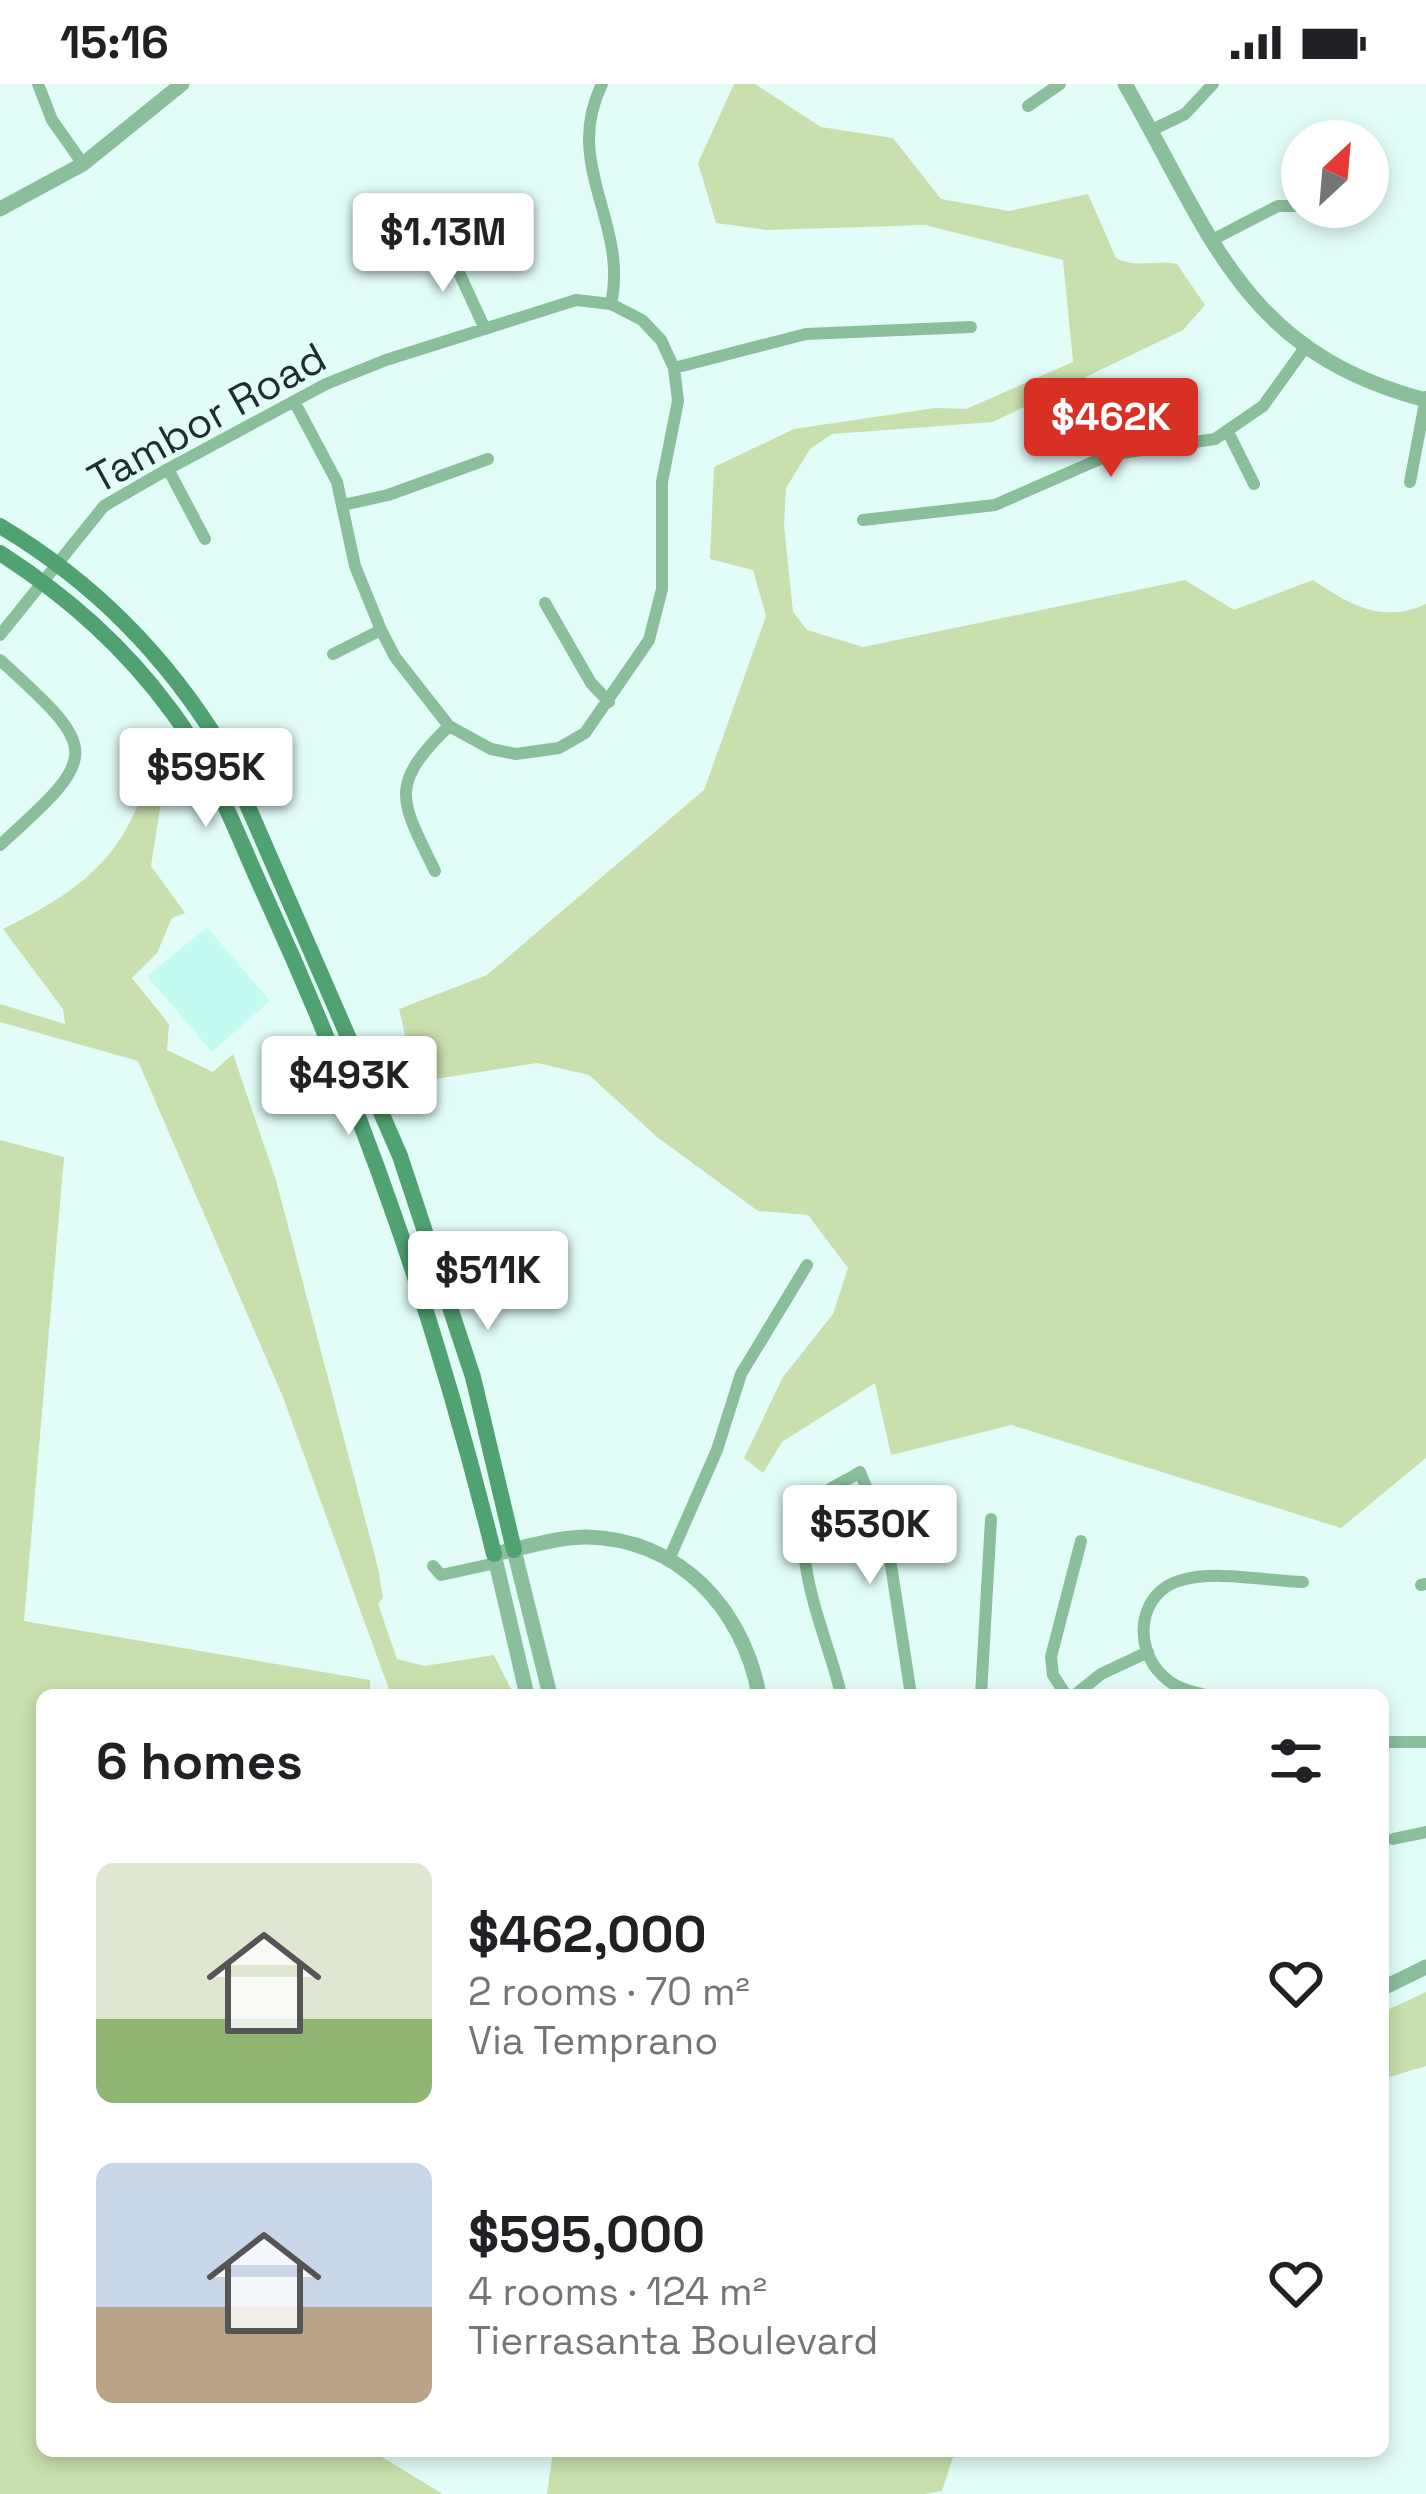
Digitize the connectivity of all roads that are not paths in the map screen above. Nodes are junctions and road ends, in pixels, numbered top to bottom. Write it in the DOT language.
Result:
graph roads {
  1 [pos="38,84"];
  2 [pos="182,84"];
  3 [pos="602,84"];
  4 [pos="1060,84"];
  5 [pos="1126,84"];
  6 [pos="1213,84"];
  7 [pos="1028,106"];
  8 [pos="1152,130"];
  9 [pos="83,164"];
  10 [pos="1281,206"];
  11 [pos="0,209"];
  12 [pos="1214,239"];
  13 [pos="444,240"];
  14 [pos="611,304"];
  15 [pos="971,327"];
  16 [pos="485,329"];
  17 [pos="1304,349"];
  18 [pos="674,368"];
  19 [pos="1426,399"];
  20 [pos="296,404"];
  21 [pos="1228,432"];
  22 [pos="488,459"];
  23 [pos="168,469"];
  24 [pos="1410,482"];
  25 [pos="1254,484"];
  26 [pos="344,505"];
  27 [pos="863,520"];
  28 [pos="0,526"];
  29 [pos="205,539"];
  30 [pos="0,553"];
  31 [pos="56,561"];
  32 [pos="42,580"];
  33 [pos="545,603"];
  34 [pos="381,630"];
  35 [pos="0,635"];
  36 [pos="332,654"];
  37 [pos="0,660"];
  38 [pos="609,702"];
  39 [pos="449,726"];
  40 [pos="0,845"];
  41 [pos="435,871"];
  42 [pos="342,1072"];
  43 [pos="393,1138"];
  44 [pos="807,1265"];
  45 [pos="991,1519"];
  46 [pos="1081,1541"];
  47 [pos="514,1550"];
  48 [pos="670,1557"];
  49 [pos="495,1558"];
  50 [pos="433,1566"];
  51 [pos="1303,1582"];
  52 [pos="1148,1652"];
  53 [pos="526,1689"];
  54 [pos="549,1689"];
  55 [pos="757,1689"];
  56 [pos="839,1689"];
  57 [pos="910,1689"];
  58 [pos="981,1689"];
  59 [pos="1065,1689"];
  60 [pos="1079,1689"];
  61 [pos="1183,1689"];
  62 [pos="1390,1742"];
  63 [pos="1426,1742"];
  64 [pos="1426,1832"];
  65 [pos="1393,1839"];
  66 [pos="1426,1967"];
  67 [pos="1389,1985"];
  1 -- 9 [label="street"];
  2 -- 9 [label="street"];
  3 -- 14 [label="street"];
  4 -- 7 [label="street"];
  5 -- 8 [label="street"];
  6 -- 8 [label="street"];
  8 -- 12 [label="street"];
  9 -- 11 [label="street"];
  10 -- 12 [label="street"];
  12 -- 17 [label="street"];
  13 -- 16 [label="street"];
  14 -- 16 [label="street, Tambor Road"];
  14 -- 18 [label="street"];
  15 -- 18 [label="street"];
  16 -- 20 [label="street, Tambor Road"];
  17 -- 19 [label="street"];
  17 -- 21 [label="street"];
  18 -- 38 [label="street"];
  19 -- 24 [label="street"];
  20 -- 23 [label="street, Tambor Road"];
  20 -- 26 [label="street"];
  21 -- 25 [label="street"];
  21 -- 27 [label="street"];
  22 -- 26 [label="street"];
  23 -- 29 [label="street"];
  23 -- 31 [label="street, Tambor Road"];
  26 -- 34 [label="street"];
  28 -- 31 [label="main road"];
  30 -- 32 [label="main road"];
  31 -- 32 [label="street, Tambor Road"];
  31 -- 43 [label="main road"];
  32 -- 35 [label="street, Tambor Road"];
  32 -- 42 [label="main road"];
  33 -- 38 [label="street"];
  34 -- 36 [label="street"];
  34 -- 39 [label="street"];
  37 -- 40 [label="street"];
  38 -- 39 [label="street"];
  39 -- 41 [label="street"];
  42 -- 43 [label="main road"];
  42 -- 49 [label="main road"];
  43 -- 47 [label="main road"];
  44 -- 48 [label="street"];
  45 -- 58 [label="street"];
  46 -- 59 [label="street"];
  47 -- 48 [label="street"];
  47 -- 49 [label="street"];
  47 -- 54 [label="street"];
  48 -- 55 [label="street"];
  49 -- 50 [label="street"];
  49 -- 53 [label="street"];
  51 -- 52 [label="street"];
  52 -- 60 [label="street"];
  52 -- 61 [label="street"];
  56 -- 57 [label="street"];
  62 -- 63 [label="street"];
  64 -- 65 [label="street"];
  66 -- 67 [label="street"];
}
